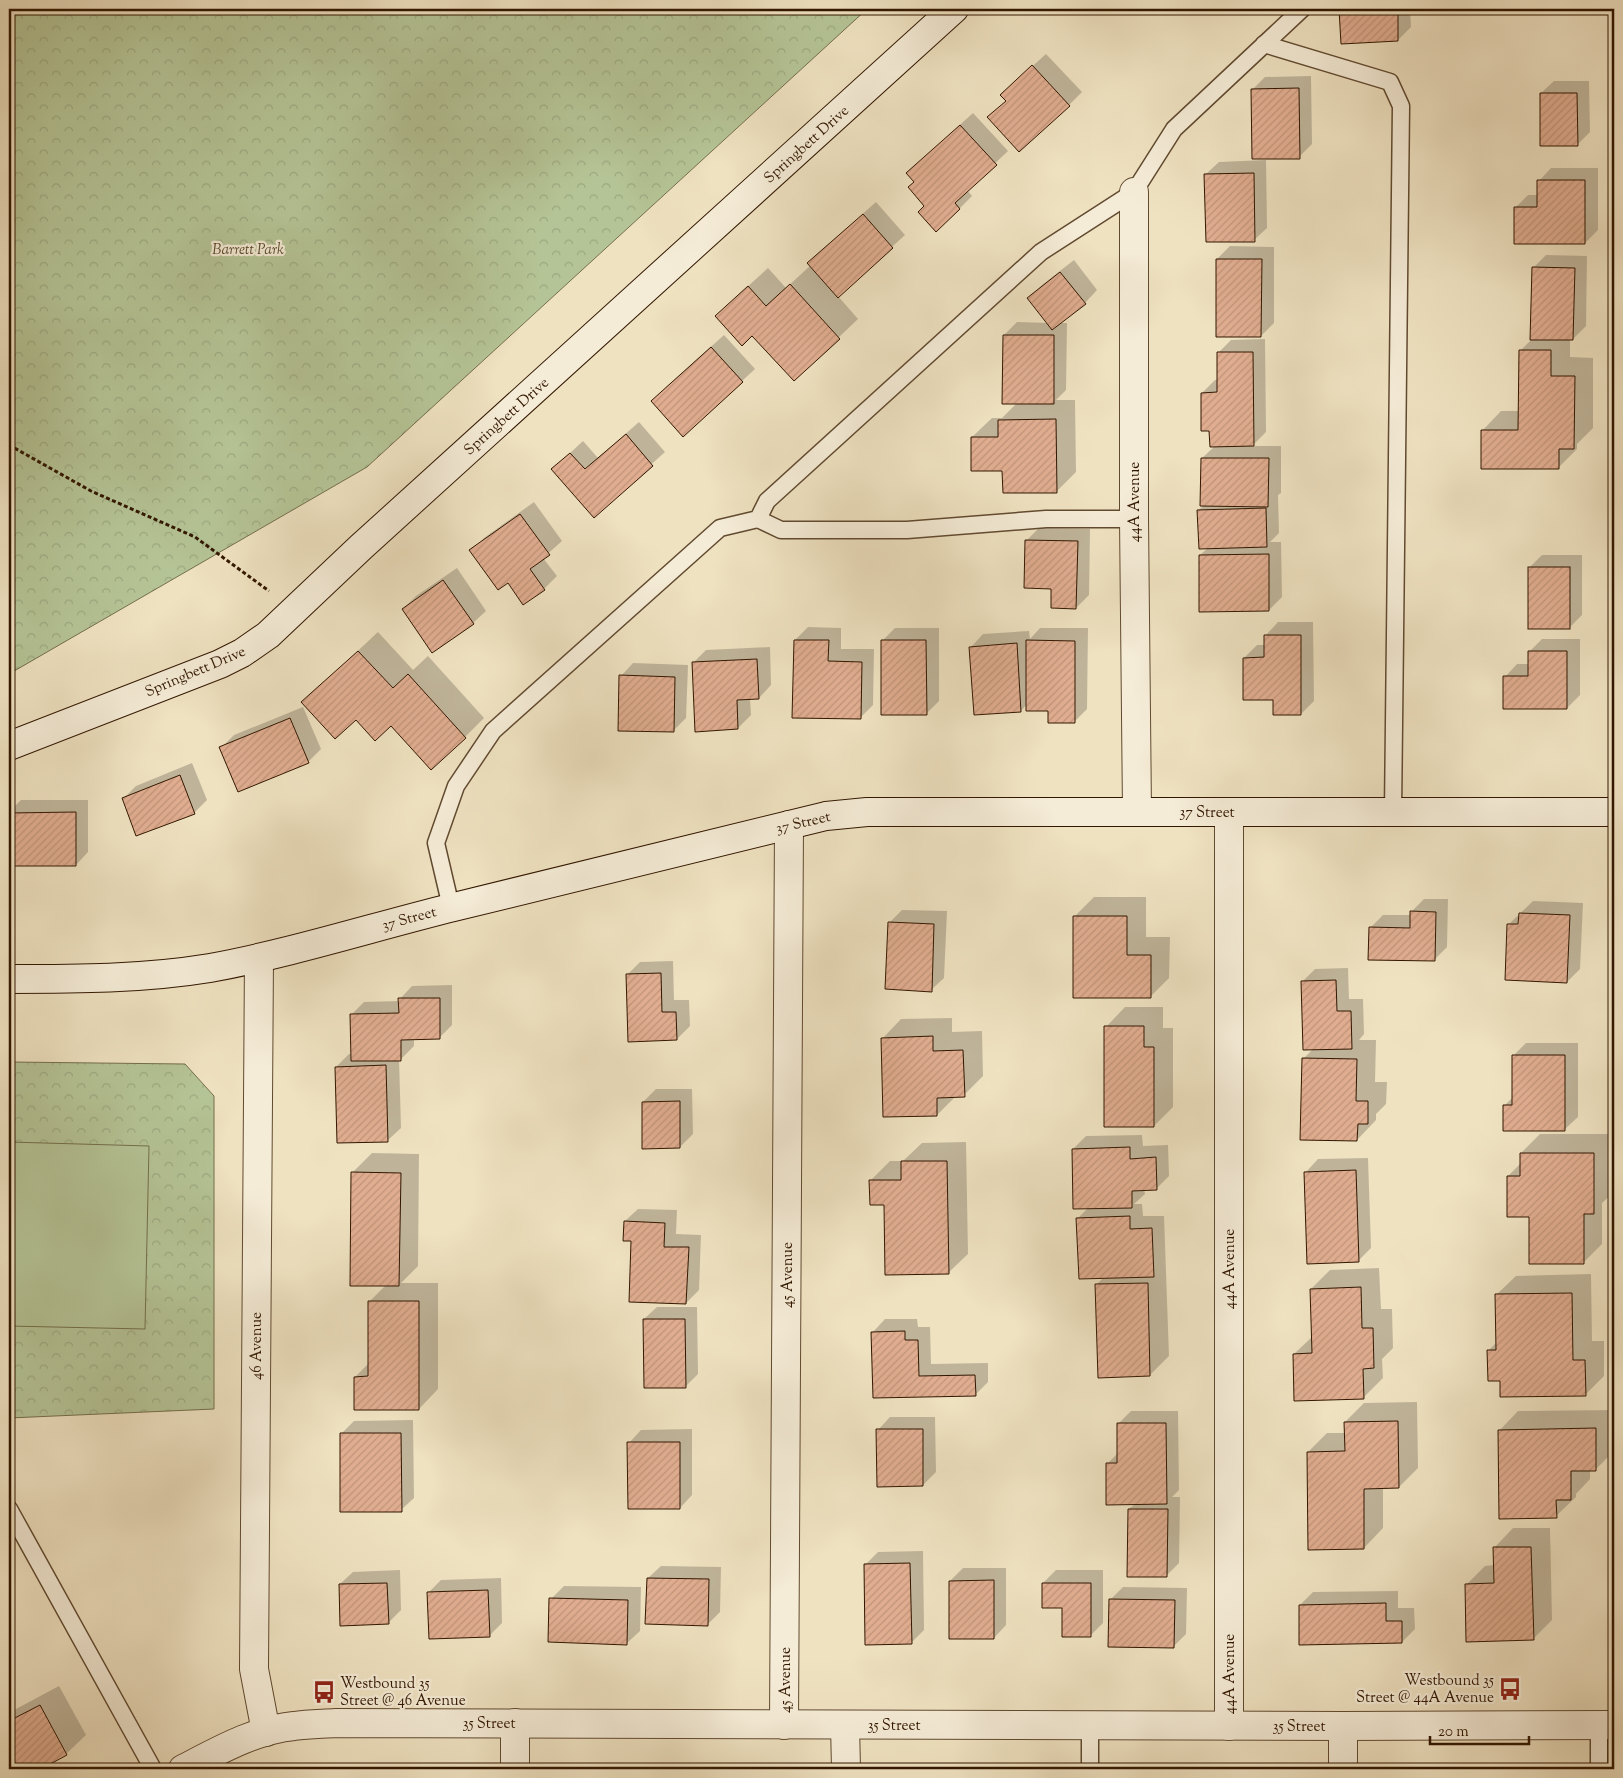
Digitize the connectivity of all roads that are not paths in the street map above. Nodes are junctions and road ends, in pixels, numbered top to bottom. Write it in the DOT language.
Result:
graph roads {
  1 [pos="954,9"];
  2 [pos="1302,9"];
  3 [pos="1264,44"];
  4 [pos="1134,192"];
  5 [pos="758,519"];
  6 [pos="1134,519"];
  7 [pos="9,746"];
  8 [pos="1137,812"];
  9 [pos="1229,812"];
  10 [pos="1393,812"];
  11 [pos="1614,812"];
  12 [pos="789,825"];
  13 [pos="451,907"];
  14 [pos="259,958"];
  15 [pos="9,979"];
  16 [pos="9,1508"];
  17 [pos="514,1723"];
  18 [pos="784,1725"];
  19 [pos="845,1725"];
  20 [pos="1090,1725"];
  21 [pos="1607,1725"];
  22 [pos="1229,1726"];
  23 [pos="1343,1726"];
  24 [pos="266,1732"];
  25 [pos="153,1769"];
  26 [pos="183,1769"];
  27 [pos="514,1769"];
  28 [pos="846,1769"];
  29 [pos="1090,1769"];
  30 [pos="1343,1769"];
  31 [pos="1599,1769"];
  1 -- 7 [label="street, Springbett Drive"];
  2 -- 3 [label="lane"];
  3 -- 4 [label="lane"];
  3 -- 10 [label="lane"];
  4 -- 5 [label="lane"];
  4 -- 6 [label="street, 44A Avenue"];
  5 -- 6 [label="lane"];
  5 -- 13 [label="lane"];
  6 -- 8 [label="street, 44A Avenue"];
  8 -- 9 [label="street, 37 Street"];
  8 -- 12 [label="street, 37 Street"];
  9 -- 10 [label="street, 37 Street"];
  9 -- 22 [label="street, 44A Avenue"];
  10 -- 11 [label="street, 37 Street"];
  12 -- 13 [label="street, 37 Street"];
  12 -- 18 [label="street, 45 Avenue"];
  13 -- 14 [label="street, 37 Street"];
  14 -- 15 [label="street, 37 Street"];
  14 -- 24 [label="street, 46 Avenue"];
  16 -- 25 [label="lane"];
  17 -- 18 [label="street, 35 Street"];
  17 -- 24 [label="street, 35 Street"];
  17 -- 27 [label="street"];
  18 -- 19 [label="street, 35 Street"];
  19 -- 20 [label="street, 35 Street"];
  19 -- 28 [label="street"];
  20 -- 22 [label="street, 35 Street"];
  20 -- 29 [label="lane"];
  21 -- 23 [label="street, 35 Street"];
  21 -- 31 [label="lane"];
  22 -- 23 [label="street, 35 Street"];
  23 -- 30 [label="street"];
  24 -- 26 [label="street, 35 Street"];
}
